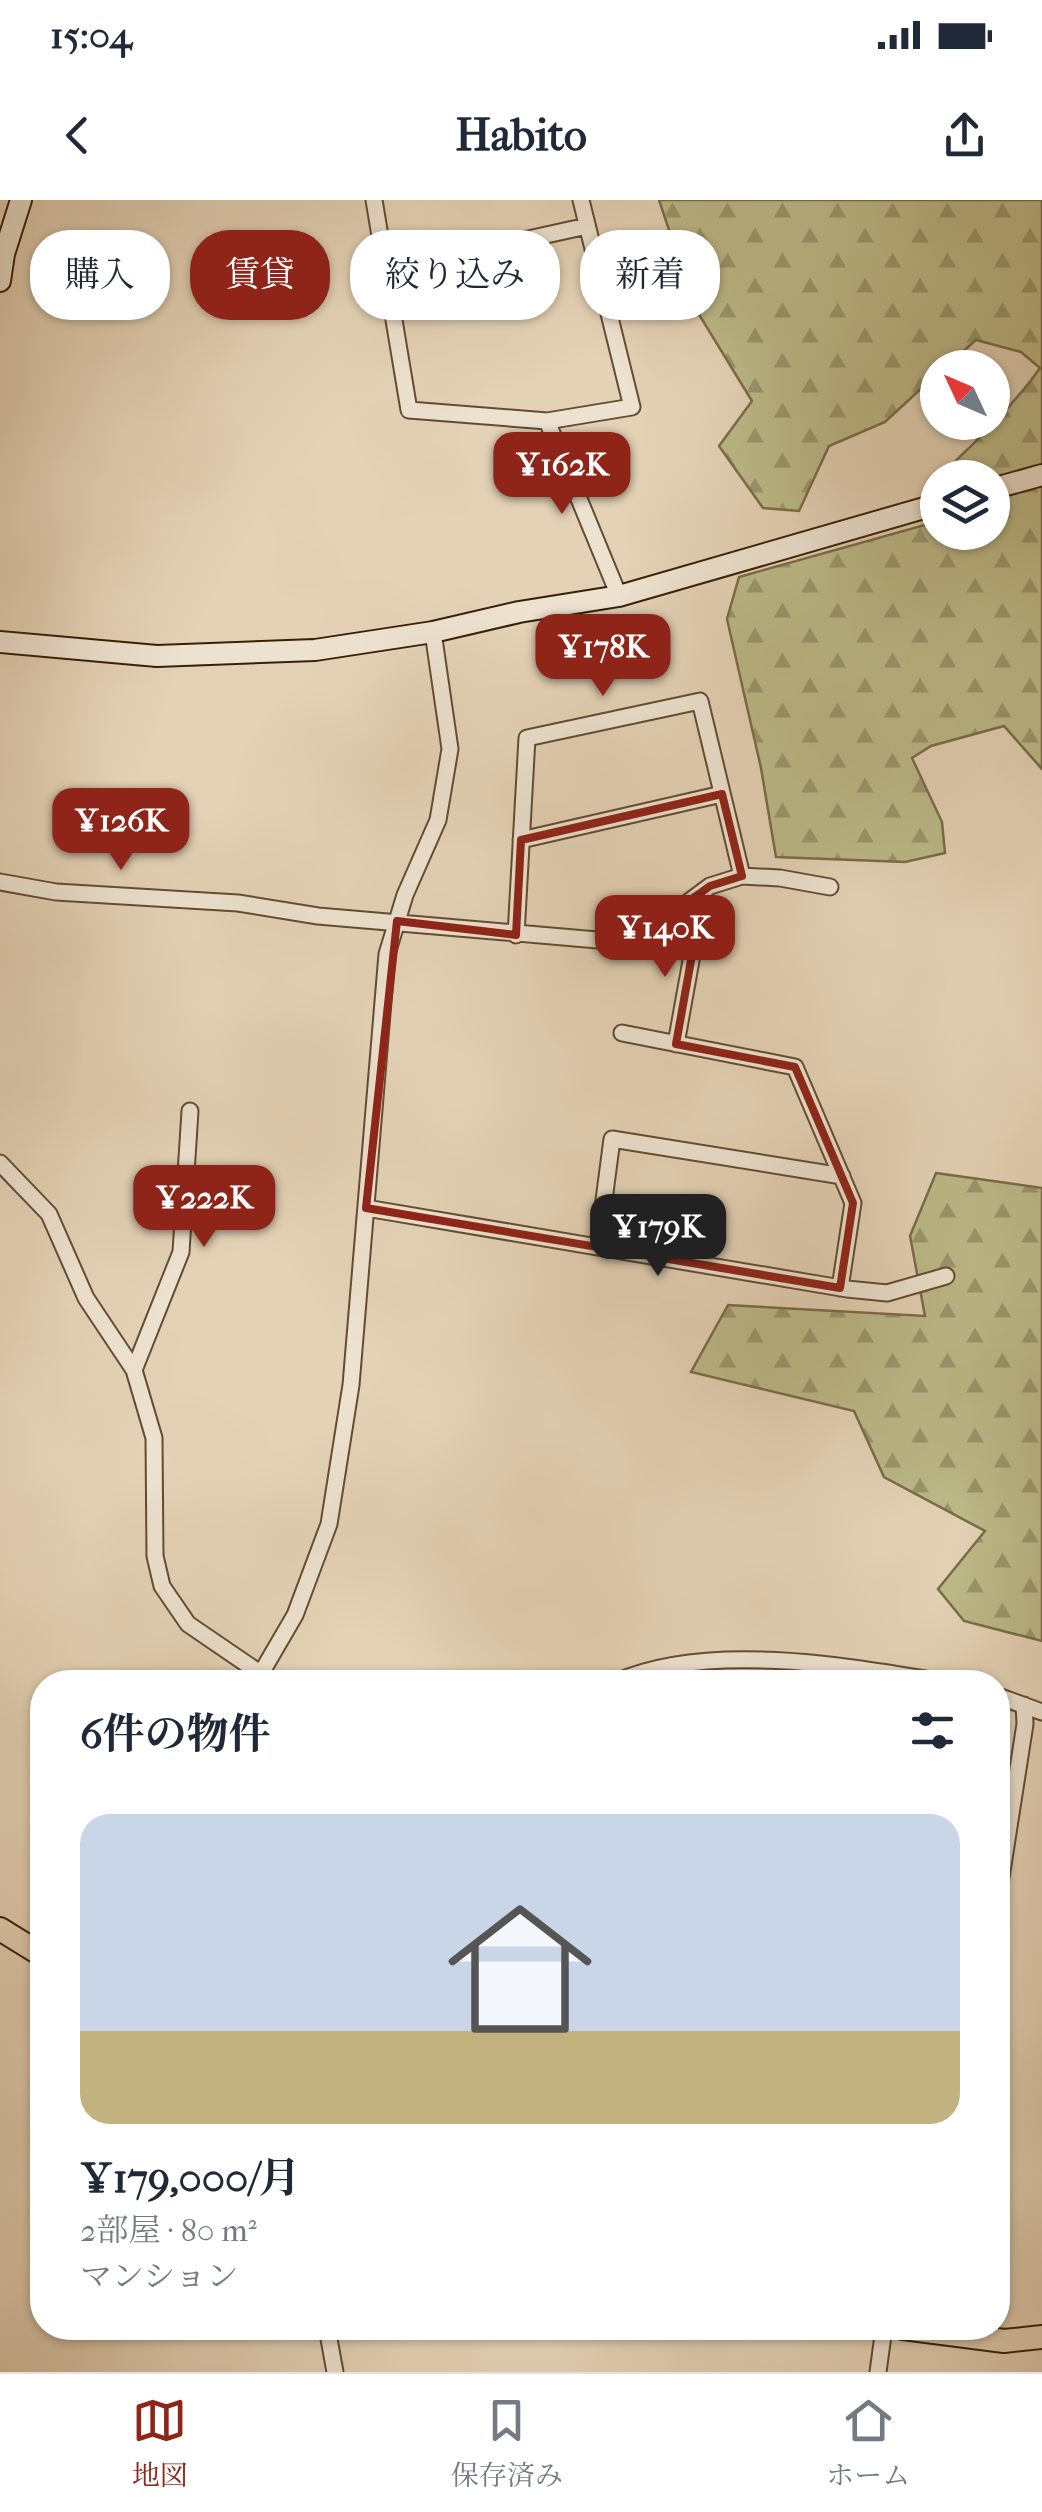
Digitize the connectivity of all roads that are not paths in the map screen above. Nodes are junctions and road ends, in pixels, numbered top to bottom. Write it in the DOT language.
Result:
graph roads {
  1 [pos="22,200"];
  2 [pos="374,200"];
  3 [pos="581,200"];
  4 [pos="587,226"];
  5 [pos="378,230"];
  6 [pos="5,232"];
  7 [pos="560,232"];
  8 [pos="0,280"];
  9 [pos="392,320"];
  10 [pos="547,421"];
  11 [pos="1042,475"];
  12 [pos="1010,484"];
  13 [pos="920,509"];
  14 [pos="619,596"];
  15 [pos="433,632"];
  16 [pos="0,642"];
  17 [pos="722,794"];
  18 [pos="521,840"];
  19 [pos="742,876"];
  20 [pos="0,882"];
  21 [pos="830,887"];
  22 [pos="672,914"];
  23 [pos="397,922"];
  24 [pos="516,934"];
  25 [pos="622,1033"];
  26 [pos="676,1044"];
  27 [pos="190,1111"];
  28 [pos="0,1163"];
  29 [pos="842,1176"];
  30 [pos="366,1208"];
  31 [pos="598,1246"];
  32 [pos="946,1276"];
  33 [pos="840,1288"];
  34 [pos="134,1370"];
  35 [pos="250,1670"];
  36 [pos="268,1670"];
  37 [pos="647,1670"];
  38 [pos="869,1670"];
  39 [pos="1010,1700"];
  40 [pos="1024,1705"];
  41 [pos="1042,1712"];
  42 [pos="1010,1820"];
  43 [pos="0,1928"];
  44 [pos="30,1947"];
  45 [pos="1042,2337"];
  46 [pos="329,2340"];
  47 [pos="882,2340"];
  48 [pos="1010,2340"];
  49 [pos="335,2372"];
  50 [pos="878,2372"];
  1 -- 6 [label="street"];
  2 -- 5 [label="street"];
  3 -- 4 [label="street"];
  4 -- 7 [label="street"];
  4 -- 10 [label="street"];
  6 -- 8 [label="street"];
  9 -- 10 [label="street"];
  10 -- 14 [label="street"];
  11 -- 12 [label="street"];
  13 -- 14 [label="street"];
  14 -- 15 [label="street"];
  15 -- 16 [label="street"];
  15 -- 23 [label="street"];
  17 -- 18 [label="street"];
  17 -- 18 [label="street"];
  17 -- 19 [label="street"];
  18 -- 24 [label="street"];
  19 -- 21 [label="street"];
  19 -- 22 [label="street"];
  20 -- 23 [label="street"];
  22 -- 24 [label="street"];
  22 -- 26 [label="street"];
  23 -- 24 [label="street"];
  23 -- 30 [label="street"];
  25 -- 26 [label="street"];
  26 -- 29 [label="street"];
  27 -- 34 [label="street"];
  28 -- 34 [label="street"];
  29 -- 31 [label="street"];
  29 -- 33 [label="street"];
  30 -- 31 [label="street"];
  30 -- 36 [label="street"];
  31 -- 33 [label="street"];
  32 -- 33 [label="street"];
  34 -- 35 [label="street"];
  37 -- 38 [label="street"];
  39 -- 40 [label="street"];
  40 -- 41 [label="street"];
  40 -- 42 [label="street"];
  43 -- 44 [label="main road"];
  45 -- 48 [label="main road"];
  46 -- 49 [label="street"];
  47 -- 50 [label="street"];
}
